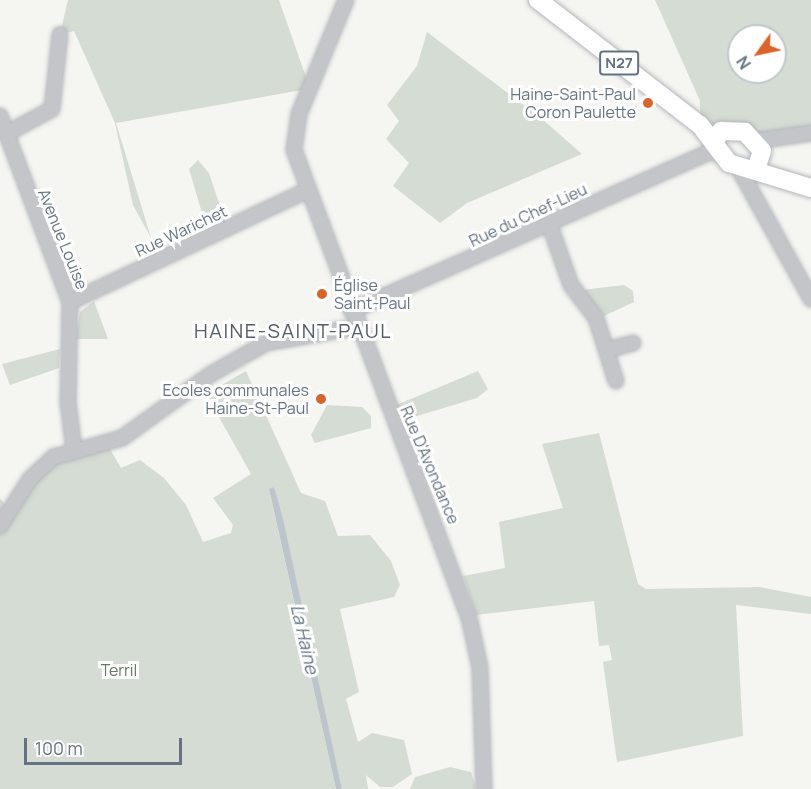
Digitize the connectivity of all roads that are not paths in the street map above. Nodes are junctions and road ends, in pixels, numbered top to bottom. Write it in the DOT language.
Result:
graph roads {
  1 [pos="346,0"];
  2 [pos="538,0"];
  3 [pos="60,34"];
  4 [pos="0,116"];
  5 [pos="3,132"];
  6 [pos="811,133"];
  7 [pos="755,141"];
  8 [pos="718,143"];
  9 [pos="752,165"];
  10 [pos="811,188"];
  11 [pos="306,191"];
  12 [pos="549,223"];
  13 [pos="811,299"];
  14 [pos="70,302"];
  15 [pos="354,319"];
  16 [pos="633,343"];
  17 [pos="607,350"];
  18 [pos="616,381"];
  19 [pos="74,450"];
  20 [pos="0,526"];
  21 [pos="484,789"];
  1 -- 11 [label="street, Rue D'Avondance"];
  2 -- 8 [label="main road, N27"];
  3 -- 5 [label="street"];
  4 -- 5 [label="street, Avenue Louise"];
  5 -- 14 [label="street, Avenue Louise"];
  6 -- 7 [label="street"];
  7 -- 8 [label="main road"];
  7 -- 9 [label="main road"];
  8 -- 9 [label="main road, N27"];
  8 -- 12 [label="street, Rue du Chef-Lieu"];
  9 -- 10 [label="main road, N27"];
  9 -- 13 [label="street"];
  11 -- 14 [label="street, Rue Warichet"];
  11 -- 15 [label="street, Rue D'Avondance"];
  12 -- 15 [label="street, Rue du Chef-Lieu"];
  12 -- 17 [label="street"];
  14 -- 19 [label="street, Avenue Louise"];
  15 -- 19 [label="street, Rue du Chef-Lieu"];
  15 -- 21 [label="street, Rue D'Avondance"];
  16 -- 17 [label="street"];
  17 -- 18 [label="street"];
  19 -- 20 [label="street, Rue du Chef-Lieu"];
}
